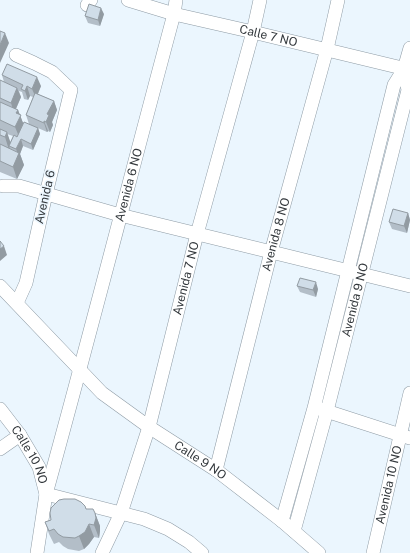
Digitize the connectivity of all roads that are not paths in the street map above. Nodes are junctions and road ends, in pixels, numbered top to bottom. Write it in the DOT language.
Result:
graph roads {
  1 [pos="128,0"];
  2 [pos="176,0"];
  3 [pos="260,0"];
  4 [pos="338,0"];
  5 [pos="174,14"];
  6 [pos="253,32"];
  7 [pos="410,48"];
  8 [pos="327,49"];
  9 [pos="16,55"];
  10 [pos="407,69"];
  11 [pos="3,186"];
  12 [pos="46,194"];
  13 [pos="120,215"];
  14 [pos="197,234"];
  15 [pos="271,252"];
  16 [pos="348,271"];
  17 [pos="362,274"];
  18 [pos="0,286"];
  19 [pos="410,286"];
  20 [pos="17,303"];
  21 [pos="80,371"];
  22 [pos="410,393"];
  23 [pos="0,408"];
  24 [pos="314,408"];
  25 [pos="327,412"];
  26 [pos="149,426"];
  27 [pos="20,435"];
  28 [pos="405,436"];
  29 [pos="0,449"];
  30 [pos="216,470"];
  31 [pos="46,494"];
  32 [pos="121,513"];
  33 [pos="282,521"];
  34 [pos="294,531"];
  35 [pos="37,553"];
  36 [pos="102,553"];
  37 [pos="202,553"];
  38 [pos="320,553"];
  39 [pos="373,553"];
  1 -- 5 [label="street, Calle 7 NO"];
  2 -- 5 [label="street, Avenida 6 NO"];
  3 -- 6 [label="street, Avenida 7 NO"];
  4 -- 8 [label="street, Avenida 8 NO"];
  5 -- 6 [label="street, Calle 7 NO"];
  5 -- 13 [label="street, Avenida 6 NO"];
  6 -- 8 [label="street, Calle 7 NO"];
  6 -- 14 [label="street, Avenida 7 NO"];
  7 -- 10 [label="street, Avenida 9 NO"];
  8 -- 10 [label="street, Calle 7 NO"];
  8 -- 15 [label="street, Avenida 8 NO"];
  9 -- 12 [label="street, Avenida 6"];
  10 -- 16 [label="street, Avenida 9 NO"];
  10 -- 17 [label="street, Avenida 9 NO"];
  11 -- 12 [label="street"];
  12 -- 13 [label="street"];
  12 -- 20 [label="street, Avenida 6"];
  13 -- 14 [label="street"];
  13 -- 21 [label="street, Avenida 6 NO"];
  14 -- 15 [label="street"];
  14 -- 26 [label="street, Avenida 7 NO"];
  15 -- 16 [label="street"];
  15 -- 30 [label="street, Avenida 8 NO"];
  16 -- 17 [label="street"];
  16 -- 24 [label="street, Avenida 9 NO"];
  17 -- 19 [label="street"];
  17 -- 25 [label="street, Avenida 9 NO"];
  18 -- 20 [label="street, Calle 9 NO"];
  20 -- 21 [label="street, Calle 9 NO"];
  21 -- 26 [label="street, Calle 9 NO"];
  21 -- 31 [label="street"];
  22 -- 28 [label="street, Avenida 10 NO"];
  23 -- 27 [label="street, Calle 10 NO"];
  24 -- 25 [label="street"];
  24 -- 33 [label="street, Avenida 9 NO"];
  25 -- 28 [label="street"];
  25 -- 34 [label="street, Avenida 9 NO"];
  26 -- 30 [label="street, Calle 9 NO"];
  26 -- 32 [label="street, Avenida 7 NO"];
  27 -- 29 [label="street"];
  27 -- 31 [label="street, Calle 10 NO"];
  28 -- 39 [label="street, Avenida 10 NO"];
  30 -- 33 [label="street, Calle 9 NO"];
  31 -- 32 [label="street"];
  31 -- 35 [label="street, Calle 10 NO"];
  32 -- 36 [label="street, Avenida 7 NO"];
  32 -- 37 [label="street"];
  33 -- 34 [label="street, Calle 9 NO"];
  34 -- 38 [label="street, Calle 9 NO"];
}
